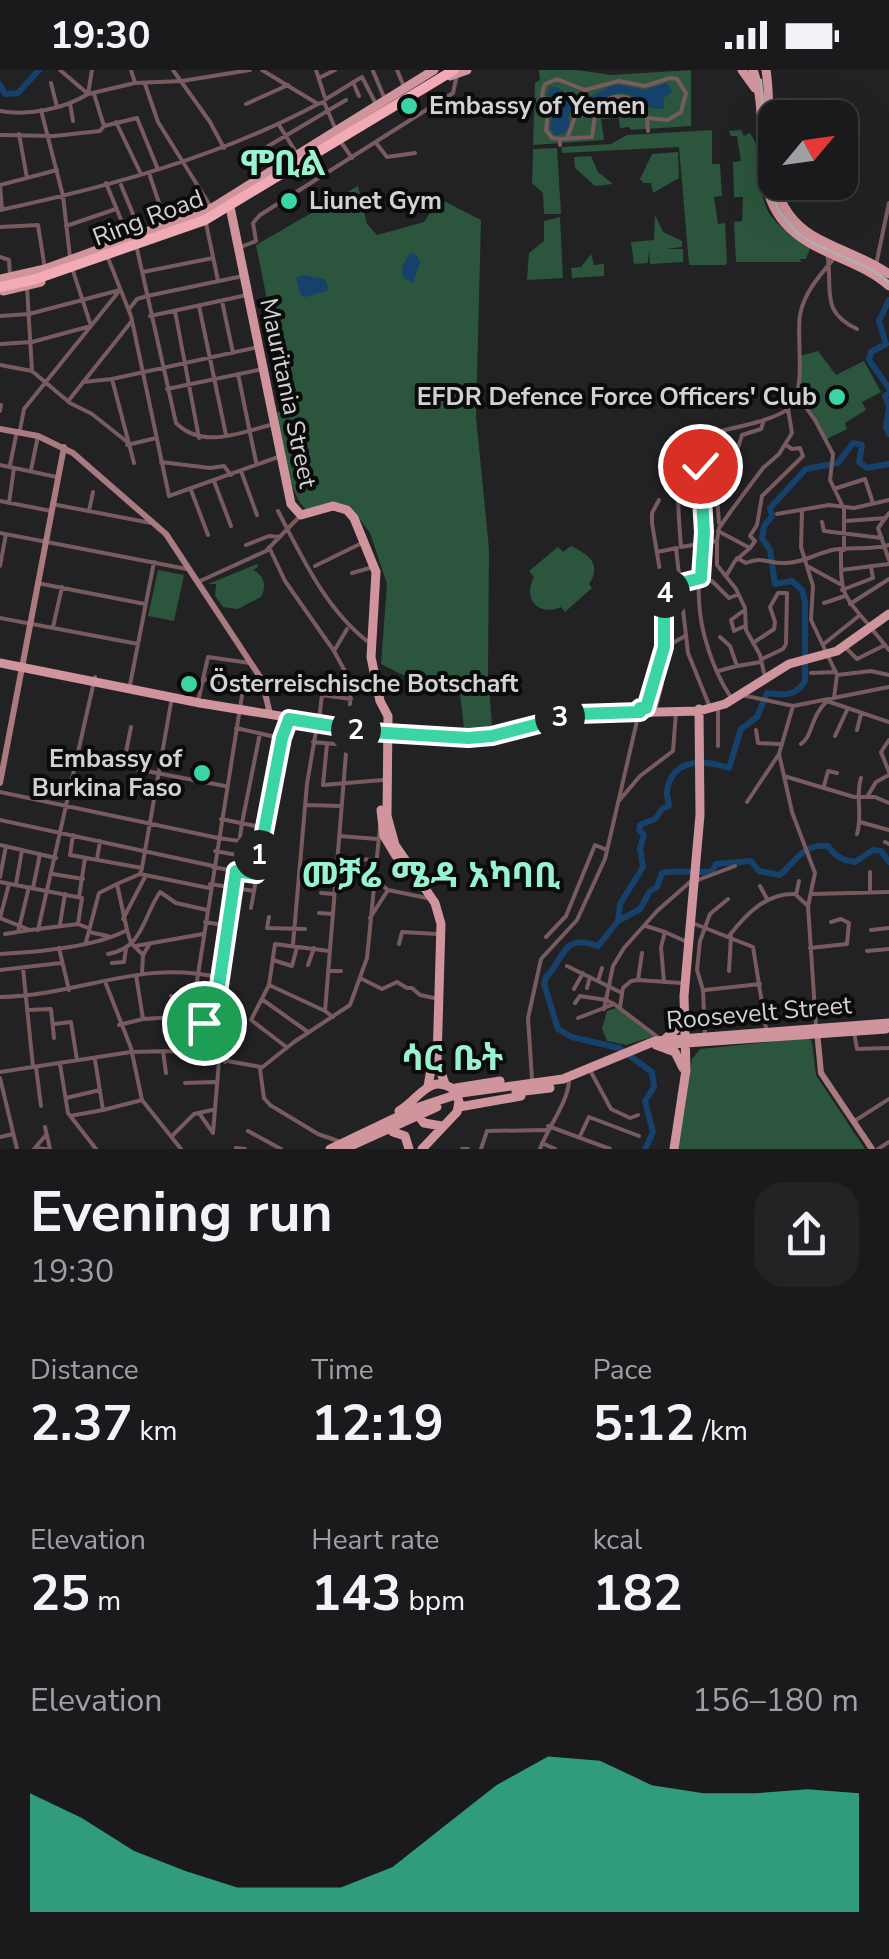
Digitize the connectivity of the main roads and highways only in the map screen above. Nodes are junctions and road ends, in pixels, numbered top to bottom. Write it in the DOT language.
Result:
graph roads {
  1 [pos="434,70"];
  2 [pos="442,70"];
  3 [pos="742,70"];
  4 [pos="753,70"];
  5 [pos="766,70"];
  6 [pos="459,71"];
  7 [pos="759,95"];
  8 [pos="230,206"];
  9 [pos="889,274"];
  10 [pos="2,284"];
  11 [pos="889,286"];
  12 [pos="889,612"];
  13 [pos="870,626"];
  14 [pos="827,649"];
  15 [pos="805,657"];
  16 [pos="0,661"];
  17 [pos="94,679"];
  18 [pos="736,695"];
  19 [pos="240,707"];
  20 [pos="645,709"];
  21 [pos="698,711"];
  22 [pos="318,722"];
  23 [pos="386,730"];
  24 [pos="429,898"];
  25 [pos="695,924"];
  26 [pos="683,1018"];
  27 [pos="889,1026"];
  28 [pos="876,1027"];
  29 [pos="816,1031"];
  30 [pos="705,1038"];
  31 [pos="684,1041"];
  32 [pos="660,1042"];
  33 [pos="612,1060"];
  34 [pos="437,1061"];
  35 [pos="685,1069"];
  36 [pos="566,1081"];
  37 [pos="428,1086"];
  38 [pos="469,1086"];
  39 [pos="457,1095"];
  40 [pos="414,1102"];
  41 [pos="422,1121"];
  42 [pos="442,1126"];
  43 [pos="393,1132"];
  44 [pos="346,1145"];
  45 [pos="422,1148"];
  46 [pos="330,1149"];
  47 [pos="672,1149"];
  1 -- 10 [label="main road"];
  2 -- 8 [label="highway, Ring Road"];
  3 -- 7 [label="main road"];
  4 -- 7 [label="main road"];
  5 -- 9 [label="main road"];
  6 -- 8 [label="highway, Ring Road"];
  6 -- 8 [label="main road"];
  7 -- 11 [label="main road"];
  8 -- 10 [label="highway, Ring Road"];
  8 -- 10 [label="main road"];
  8 -- 23 [label="main road, Mauritania Street"];
  12 -- 13 [label="main road"];
  13 -- 14 [label="main road"];
  13 -- 14 [label="main road"];
  14 -- 15 [label="main road"];
  15 -- 18 [label="main road"];
  15 -- 18 [label="main road"];
  16 -- 17 [label="main road"];
  17 -- 19 [label="main road"];
  17 -- 19 [label="main road"];
  18 -- 21 [label="main road"];
  19 -- 22 [label="main road"];
  19 -- 22 [label="main road"];
  20 -- 21 [label="main road"];
  20 -- 21 [label="main road"];
  20 -- 23 [label="main road"];
  21 -- 25 [label="main road"];
  22 -- 23 [label="main road"];
  23 -- 24 [label="main road"];
  23 -- 24 [label="main road"];
  24 -- 34 [label="main road"];
  24 -- 37 [label="main road"];
  25 -- 26 [label="main road"];
  25 -- 26 [label="main road"];
  26 -- 30 [label="main road"];
  26 -- 31 [label="main road"];
  26 -- 32 [label="main road"];
  27 -- 28 [label="main road, Roosevelt Street"];
  28 -- 29 [label="main road, Roosevelt Street"];
  28 -- 29 [label="main road, Roosevelt Street"];
  29 -- 30 [label="main road, Roosevelt Street"];
  30 -- 31 [label="main road, Roosevelt Street"];
  30 -- 35 [label="main road"];
  31 -- 32 [label="main road, Roosevelt Street"];
  31 -- 35 [label="main road"];
  32 -- 33 [label="main road, Roosevelt Street"];
  32 -- 35 [label="main road"];
  33 -- 36 [label="main road, Roosevelt Street"];
  33 -- 36 [label="main road, Roosevelt Street"];
  34 -- 38 [label="main road"];
  34 -- 39 [label="main road"];
  35 -- 47 [label="main road"];
  36 -- 38 [label="main road"];
  36 -- 39 [label="main road, Roosevelt Street"];
  36 -- 39 [label="main road, Roosevelt Street"];
  37 -- 39 [label="main road"];
  37 -- 40 [label="main road"];
  38 -- 39 [label="main road"];
  39 -- 42 [label="main road"];
  39 -- 44 [label="main road"];
  40 -- 41 [label="main road"];
  40 -- 44 [label="main road"];
  41 -- 42 [label="main road"];
  41 -- 43 [label="main road"];
  41 -- 45 [label="main road"];
  42 -- 45 [label="main road"];
  43 -- 44 [label="main road"];
  43 -- 45 [label="main road"];
  44 -- 46 [label="main road"];
}
